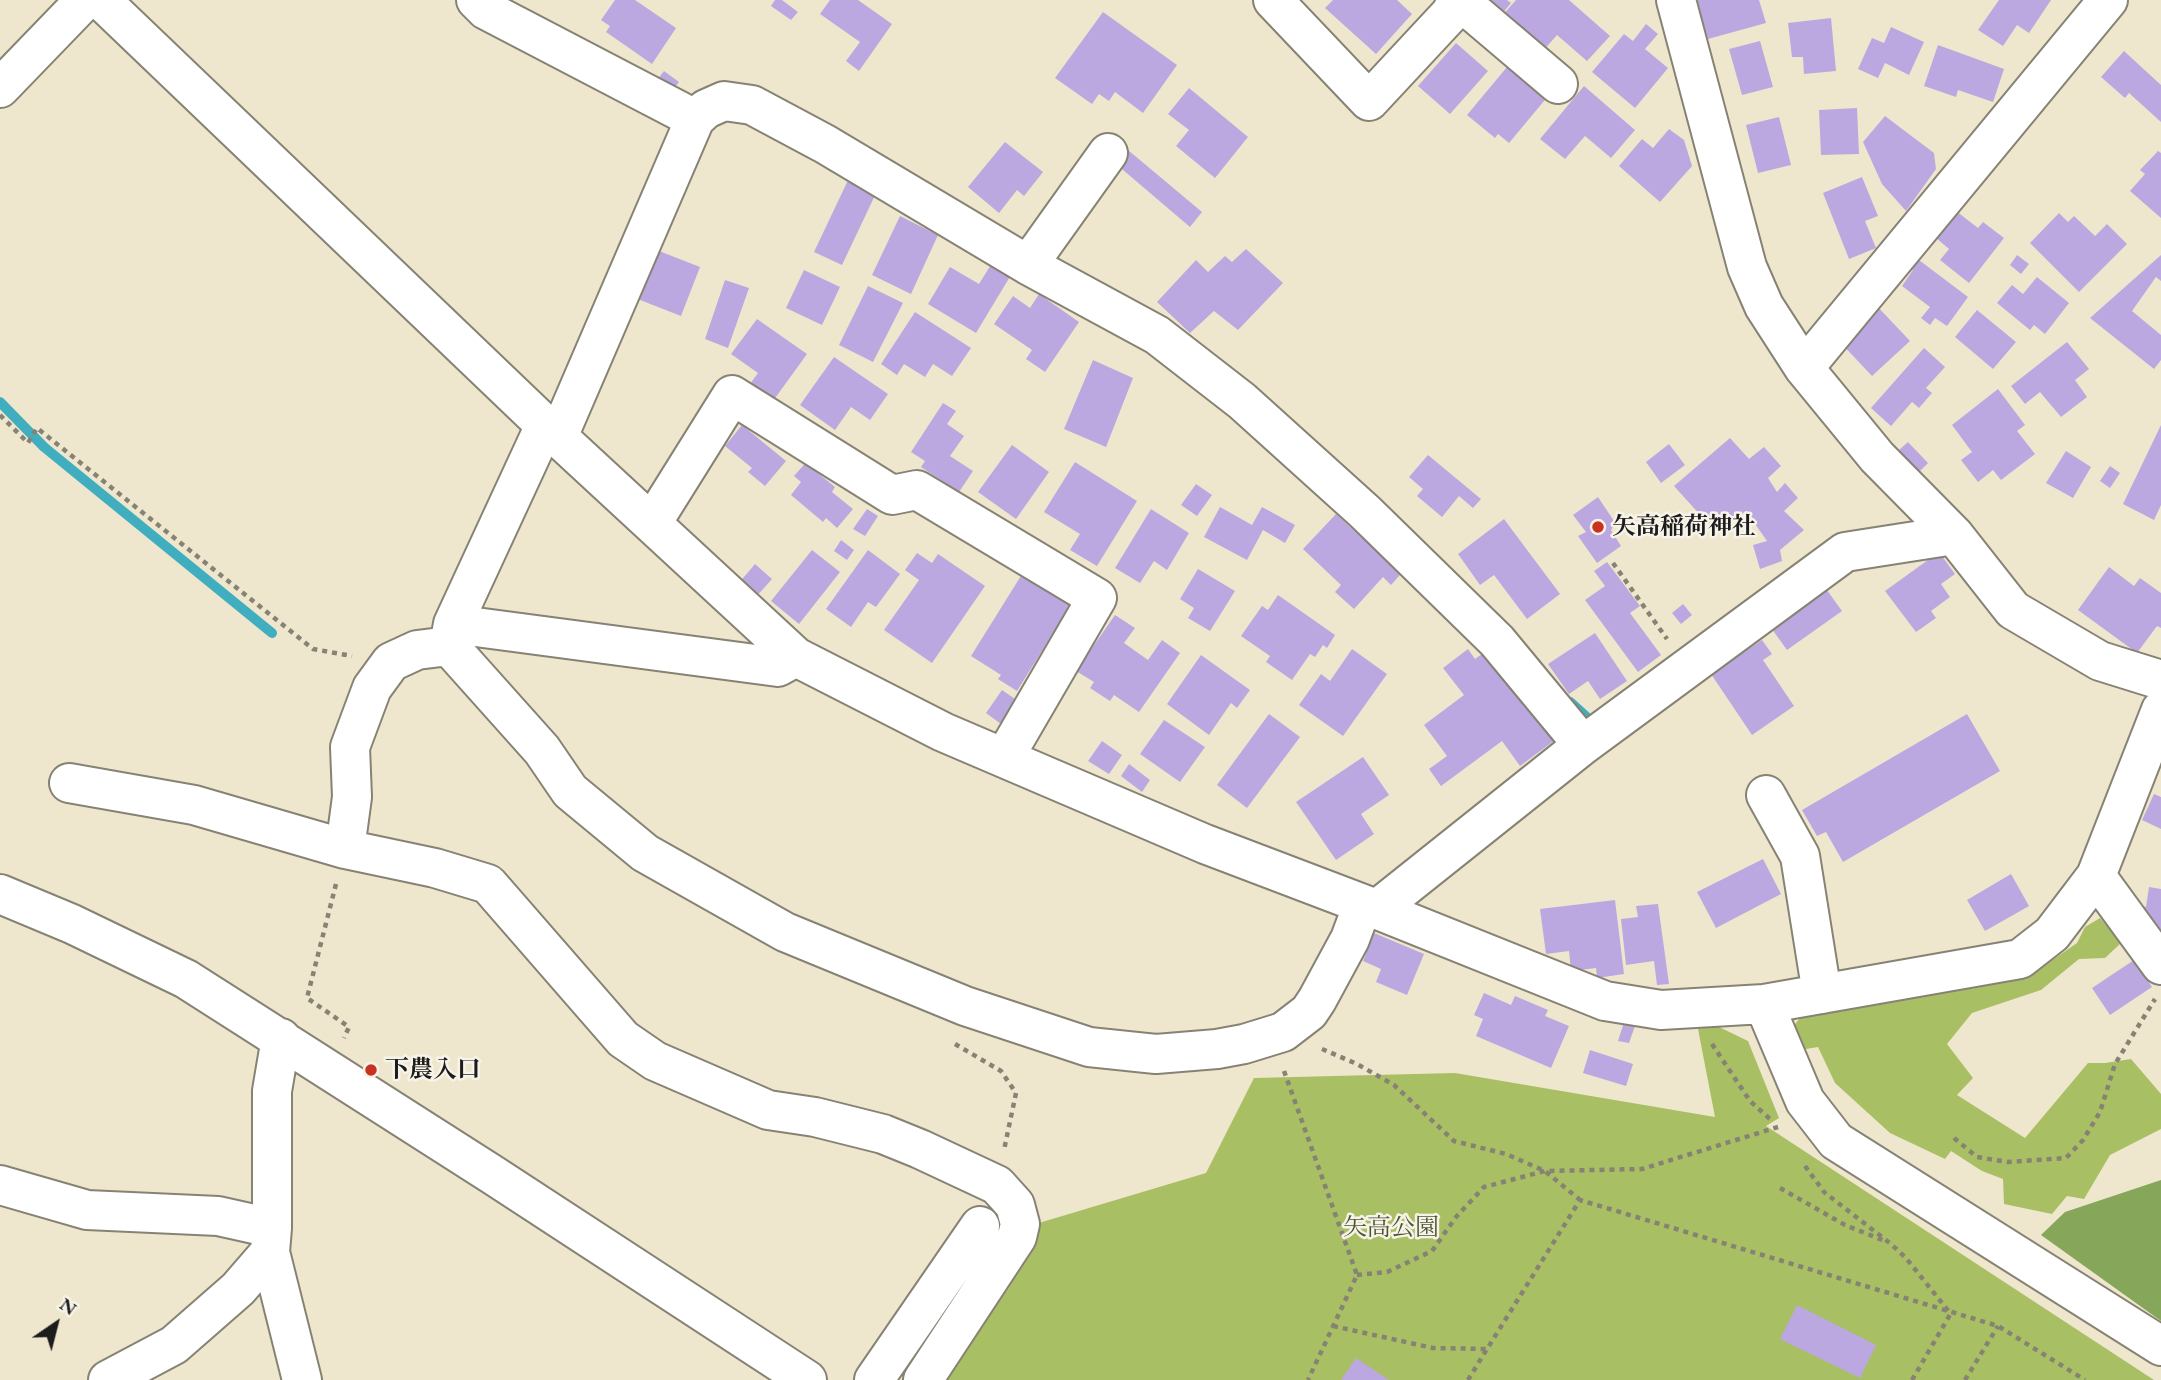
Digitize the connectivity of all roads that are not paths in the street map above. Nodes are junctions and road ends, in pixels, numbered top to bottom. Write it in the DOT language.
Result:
graph roads {
  1 [pos="85,0"];
  2 [pos="102,0"];
  3 [pos="476,0"];
  4 [pos="1273,0"];
  5 [pos="1458,0"];
  6 [pos="1676,0"];
  7 [pos="2108,0"];
  8 [pos="1558,84"];
  9 [pos="0,88"];
  10 [pos="695,119"];
  11 [pos="1108,153"];
  12 [pos="1028,265"];
  13 [pos="1804,368"];
  14 [pos="551,431"];
  15 [pos="652,523"];
  16 [pos="1954,535"];
  17 [pos="451,635"];
  18 [pos="796,657"];
  19 [pos="2161,680"];
  20 [pos="2161,710"];
  21 [pos="1583,745"];
  22 [pos="1004,758"];
  23 [pos="68,783"];
  24 [pos="1766,795"];
  25 [pos="345,849"];
  26 [pos="2096,876"];
  27 [pos="0,894"];
  28 [pos="1369,907"];
  29 [pos="2161,965"];
  30 [pos="1822,993"];
  31 [pos="1764,1004"];
  32 [pos="281,1038"];
  33 [pos="0,1185"];
  34 [pos="980,1226"];
  35 [pos="271,1240"];
  36 [pos="2161,1346"];
  37 [pos="108,1380"];
  38 [pos="302,1380"];
  39 [pos="807,1380"];
  40 [pos="874,1380"];
  41 [pos="923,1380"];
  1 -- 9 [label="street"];
  2 -- 14 [label="street"];
  3 -- 10 [label="street"];
  4 -- 5 [label="street"];
  5 -- 8 [label="street"];
  6 -- 13 [label="street"];
  7 -- 13 [label="street"];
  10 -- 12 [label="street"];
  10 -- 14 [label="street"];
  11 -- 12 [label="street"];
  12 -- 21 [label="street"];
  13 -- 16 [label="street"];
  14 -- 15 [label="street"];
  14 -- 17 [label="street"];
  15 -- 18 [label="street"];
  15 -- 22 [label="street"];
  16 -- 19 [label="street"];
  16 -- 21 [label="street"];
  17 -- 18 [label="street"];
  17 -- 25 [label="street"];
  17 -- 28 [label="street"];
  18 -- 22 [label="street"];
  20 -- 26 [label="street"];
  21 -- 28 [label="street"];
  22 -- 28 [label="street"];
  23 -- 25 [label="street"];
  24 -- 30 [label="street"];
  25 -- 41 [label="street"];
  26 -- 29 [label="street"];
  26 -- 30 [label="street"];
  27 -- 32 [label="street"];
  28 -- 31 [label="street"];
  30 -- 31 [label="street"];
  31 -- 36 [label="street"];
  32 -- 35 [label="street"];
  32 -- 39 [label="street"];
  33 -- 35 [label="street"];
  34 -- 40 [label="street"];
  35 -- 37 [label="street"];
  35 -- 38 [label="street"];
}
